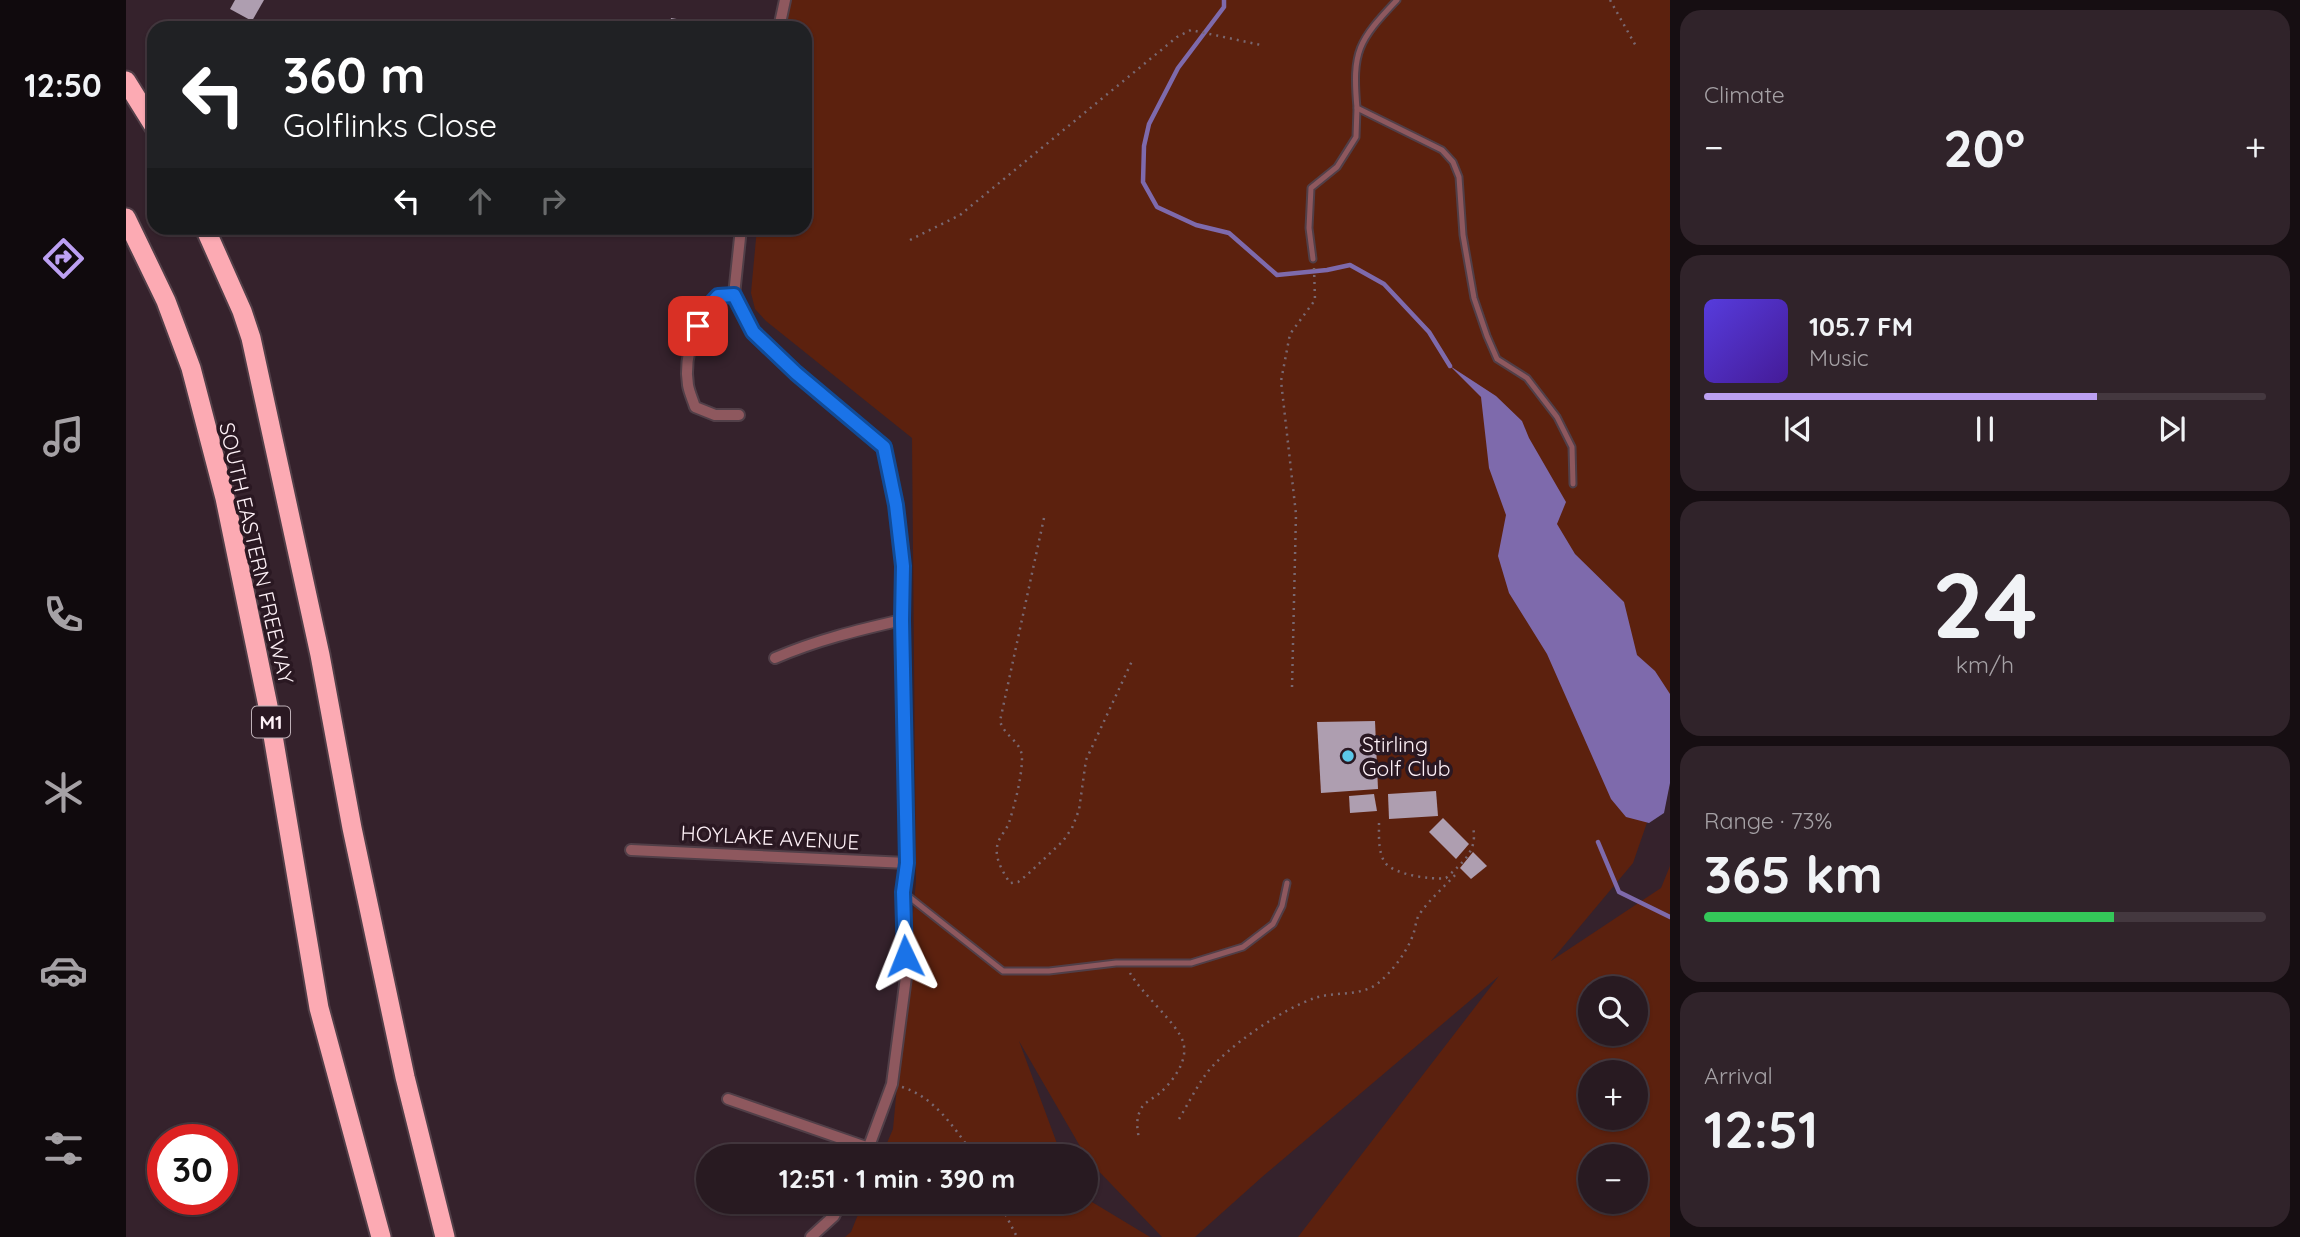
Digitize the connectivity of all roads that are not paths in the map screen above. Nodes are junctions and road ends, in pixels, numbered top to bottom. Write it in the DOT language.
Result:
graph roads {
  1 [pos="785,0"];
  2 [pos="1397,0"];
  3 [pos="780,21"];
  4 [pos="126,80"];
  5 [pos="1357,108"];
  6 [pos="147,114"];
  7 [pos="126,218"];
  8 [pos="208,235"];
  9 [pos="740,235"];
  10 [pos="1313,259"];
  11 [pos="734,295"];
  12 [pos="738,415"];
  13 [pos="1573,484"];
  14 [pos="902,620"];
  15 [pos="775,658"];
  16 [pos="631,850"];
  17 [pos="907,863"];
  18 [pos="1287,883"];
  19 [pos="903,892"];
  20 [pos="728,1099"];
  21 [pos="846,1144"];
  22 [pos="870,1144"];
  23 [pos="835,1214"];
  24 [pos="381,1237"];
  25 [pos="445,1237"];
  26 [pos="811,1237"];
  1 -- 3 [label="street"];
  2 -- 5 [label="lane"];
  4 -- 6 [label="highway"];
  5 -- 10 [label="lane"];
  5 -- 13 [label="lane"];
  7 -- 24 [label="highway, SOUTH EASTERN FREEWAY / M1"];
  8 -- 25 [label="highway, SOUTH EASTERN FREEWAY"];
  9 -- 11 [label="street"];
  11 -- 12 [label="street"];
  11 -- 14 [label="street"];
  14 -- 15 [label="street"];
  14 -- 17 [label="street"];
  16 -- 17 [label="street, HOYLAKE AVENUE"];
  17 -- 19 [label="street"];
  18 -- 19 [label="lane"];
  19 -- 22 [label="street"];
  20 -- 21 [label="street"];
  23 -- 26 [label="street"];
}
